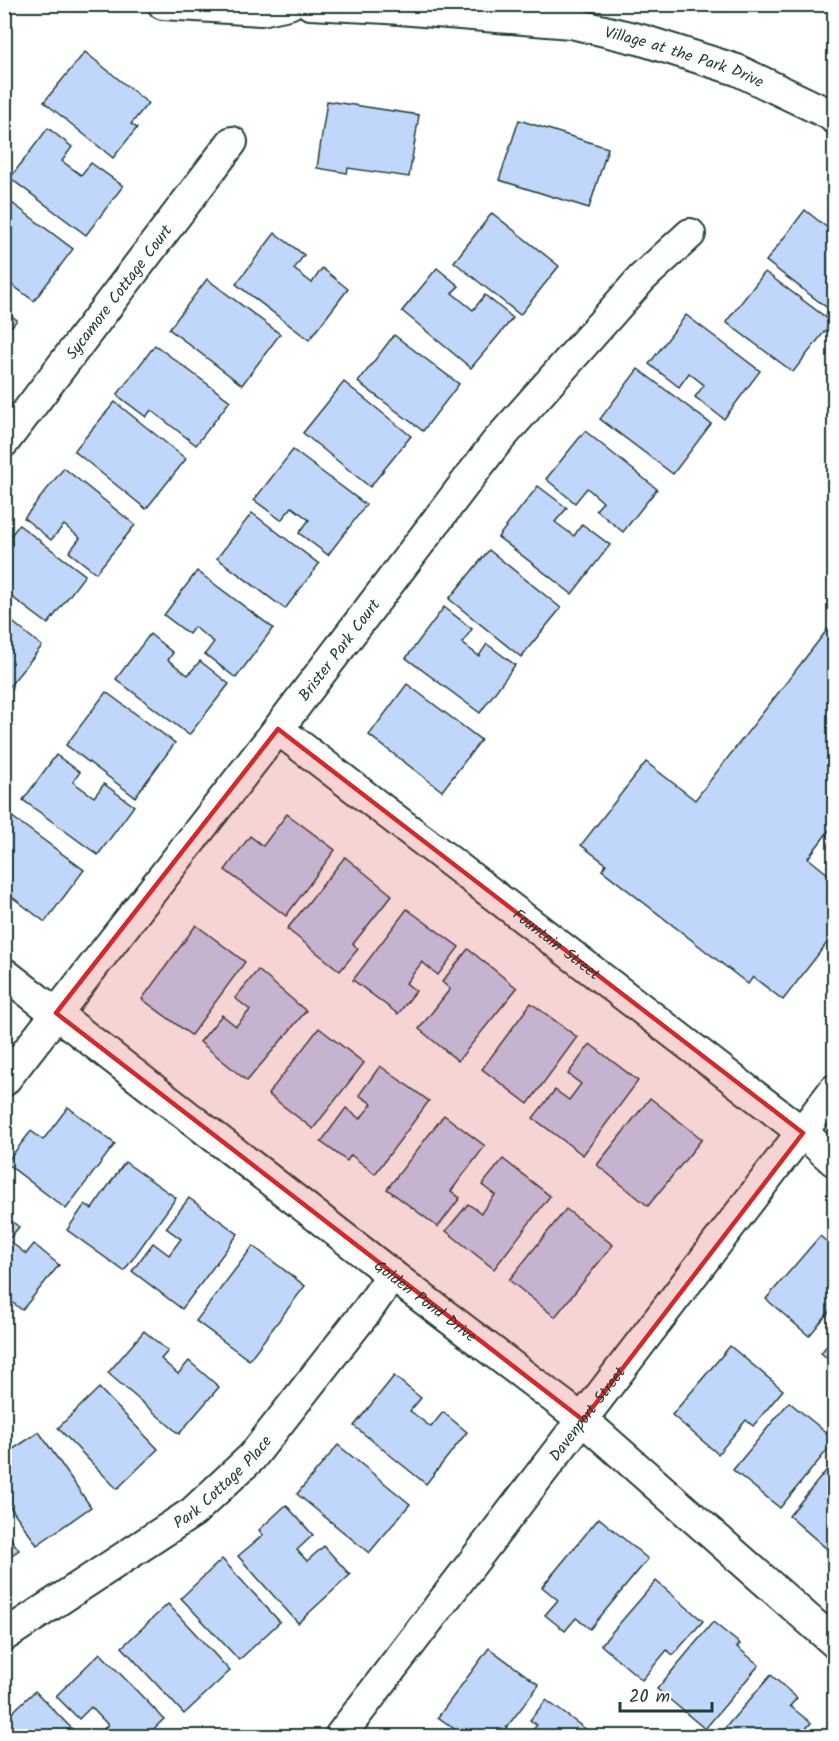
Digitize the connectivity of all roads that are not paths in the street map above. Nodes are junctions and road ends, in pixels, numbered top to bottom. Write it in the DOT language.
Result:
graph roads {
  1 [pos="163,4"];
  2 [pos="289,4"];
  3 [pos="310,4"];
  4 [pos="387,6"];
  5 [pos="833,112"];
  6 [pos="232,141"];
  7 [pos="690,234"];
  8 [pos="4,442"];
  9 [pos="278,729"];
  10 [pos="4,973"];
  11 [pos="56,1013"];
  12 [pos="4,1081"];
  13 [pos="834,1090"];
  14 [pos="803,1133"];
  15 [pos="834,1161"];
  16 [pos="392,1275"];
  17 [pos="583,1420"];
  18 [pos="4,1636"];
  19 [pos="834,1642"];
  20 [pos="340,1737"];
  1 -- 2 [label="street"];
  3 -- 4 [label="street, Village at the Park Drive"];
  4 -- 5 [label="street, Village at the Park Drive"];
  6 -- 8 [label="street, Sycamore Cottage Court"];
  7 -- 9 [label="street, Brister Park Court"];
  9 -- 11 [label="street, Brister Park Court"];
  9 -- 14 [label="street, Fountain Street"];
  10 -- 11 [label="street, Golden Pond Drive"];
  11 -- 12 [label="street, Brister Park Court"];
  11 -- 16 [label="street, Golden Pond Drive"];
  13 -- 14 [label="street, Davenport Street"];
  14 -- 15 [label="street, Fountain Street"];
  14 -- 17 [label="street, Davenport Street"];
  16 -- 17 [label="street, Golden Pond Drive"];
  16 -- 18 [label="street, Park Cottage Place"];
  17 -- 19 [label="street, Golden Pond Drive"];
  17 -- 20 [label="street, Davenport Street"];
}
